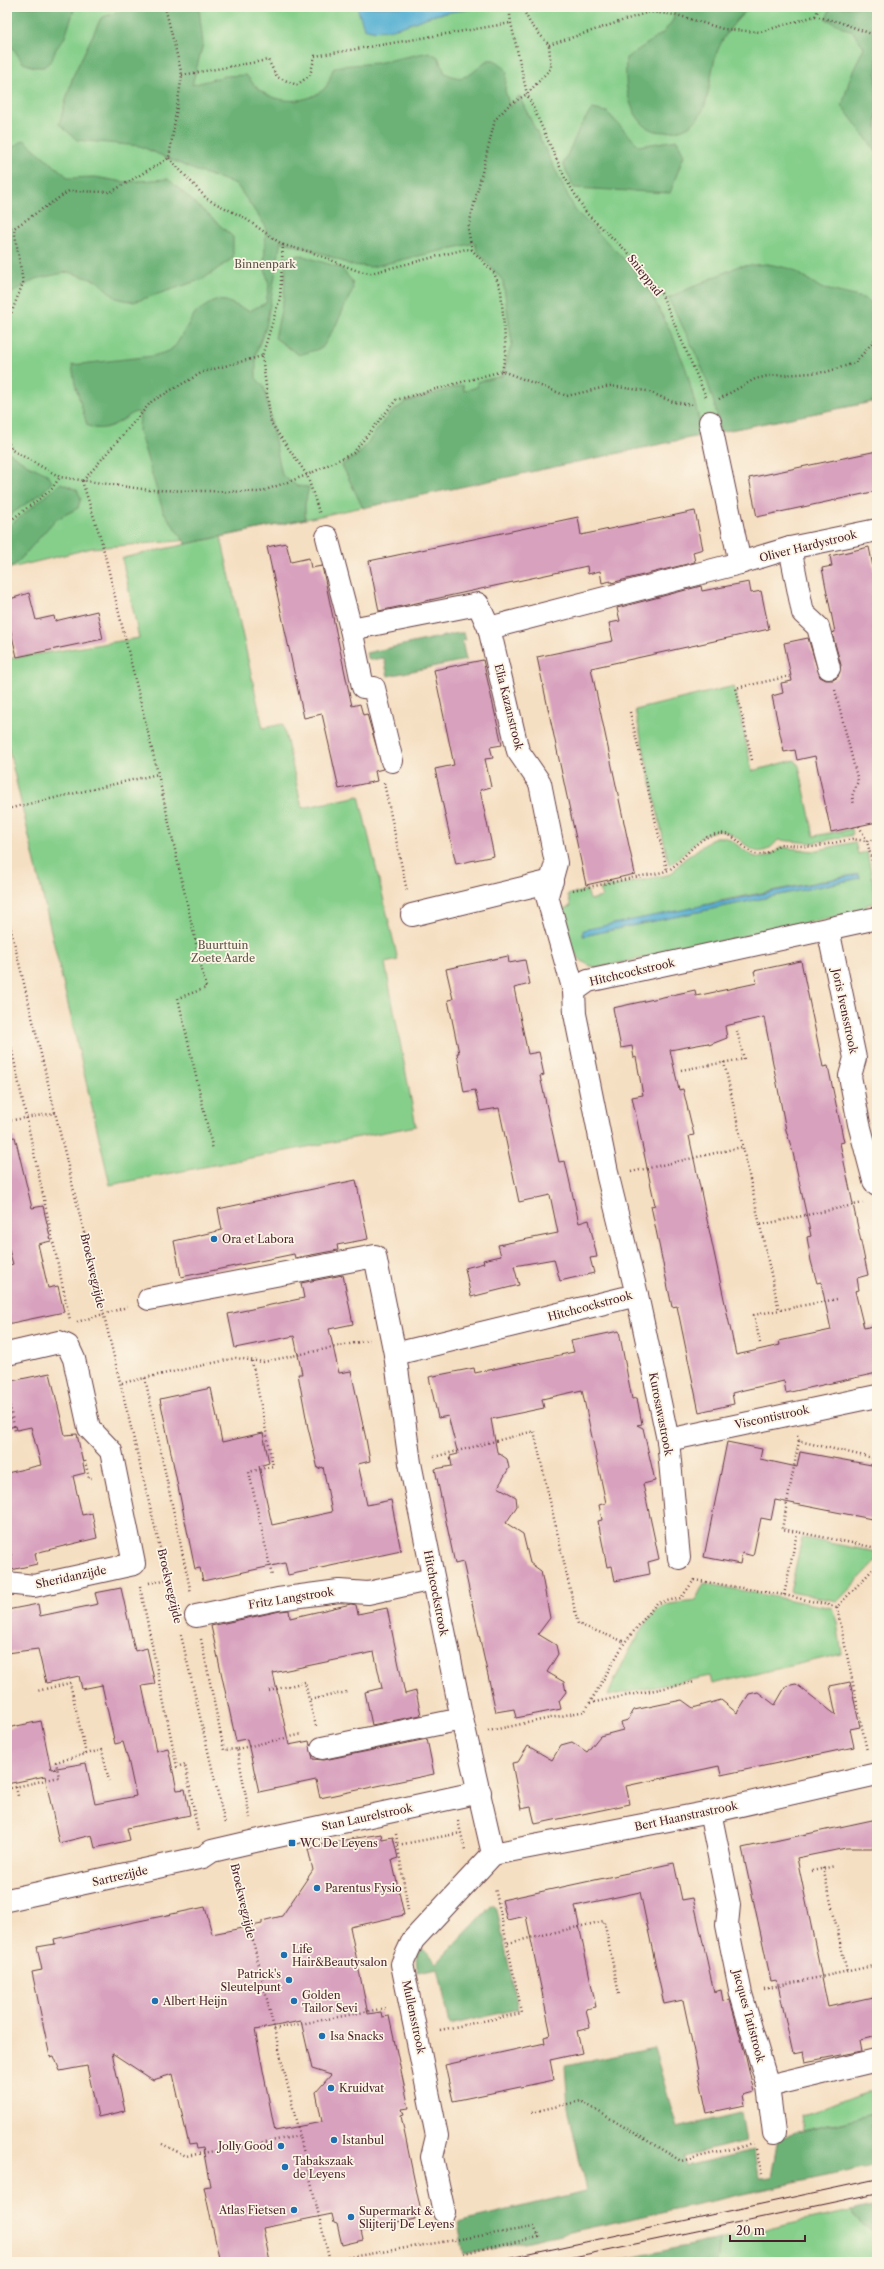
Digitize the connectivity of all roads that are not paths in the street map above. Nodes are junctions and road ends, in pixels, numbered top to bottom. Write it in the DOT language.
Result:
graph roads {
  1 [pos="709,413"];
  2 [pos="877,530"];
  3 [pos="327,537"];
  4 [pos="790,548"];
  5 [pos="740,564"];
  6 [pos="489,628"];
  7 [pos="352,630"];
  8 [pos="829,668"];
  9 [pos="392,761"];
  10 [pos="550,888"];
  11 [pos="412,915"];
  12 [pos="877,918"];
  13 [pos="828,929"];
  14 [pos="574,991"];
  15 [pos="873,1193"];
  16 [pos="637,1295"];
  17 [pos="149,1299"];
  18 [pos="7,1354"];
  19 [pos="395,1354"];
  20 [pos="877,1396"];
  21 [pos="668,1440"];
  22 [pos="679,1558"];
  23 [pos="433,1579"];
  24 [pos="7,1583"];
  25 [pos="184,1619"];
  26 [pos="464,1727"];
  27 [pos="320,1739"];
  28 [pos="875,1775"];
  29 [pos="480,1792"];
  30 [pos="710,1812"];
  31 [pos="230,1847"];
  32 [pos="491,1857"];
  33 [pos="7,1900"];
  34 [pos="877,2060"];
  35 [pos="768,2086"];
  36 [pos="774,2133"];
  37 [pos="444,2212"];
  1 -- 5 [label="street"];
  2 -- 4 [label="street, Oliver Hardystrook"];
  3 -- 7 [label="street"];
  4 -- 5 [label="street, Oliver Hardystrook"];
  4 -- 8 [label="street"];
  5 -- 6 [label="street"];
  6 -- 7 [label="street, Elia Kazanstrook"];
  6 -- 10 [label="street, Elia Kazanstrook"];
  7 -- 9 [label="street"];
  10 -- 11 [label="street"];
  10 -- 14 [label="street, Elia Kazanstrook"];
  12 -- 13 [label="street, Hitchcockstrook"];
  13 -- 14 [label="street, Hitchcockstrook"];
  13 -- 15 [label="street, Joris Ivensstrook"];
  14 -- 16 [label="street, Hitchcockstrook"];
  16 -- 19 [label="street, Hitchcockstrook"];
  16 -- 21 [label="street, Kurosawastrook"];
  17 -- 19 [label="street"];
  18 -- 24 [label="street, Sheridanzijde"];
  19 -- 23 [label="street, Hitchcockstrook"];
  20 -- 21 [label="street, Viscontistrook"];
  21 -- 22 [label="street, Kurosawastrook"];
  23 -- 25 [label="street, Fritz Langstrook"];
  23 -- 26 [label="street, Hitchcockstrook"];
  26 -- 27 [label="street"];
  26 -- 29 [label="street, Hitchcockstrook"];
  28 -- 30 [label="street, Bert Haanstrastrook"];
  29 -- 31 [label="street, Stan Laurelstrook"];
  29 -- 32 [label="street, Hitchcockstrook"];
  30 -- 32 [label="street, Bert Haanstrastrook"];
  30 -- 35 [label="street, Jacques Tatistrook"];
  31 -- 33 [label="street, Sartrezijde"];
  32 -- 37 [label="street, Mullensstrook"];
  34 -- 35 [label="street"];
  35 -- 36 [label="street, Jacques Tatistrook"];
}
